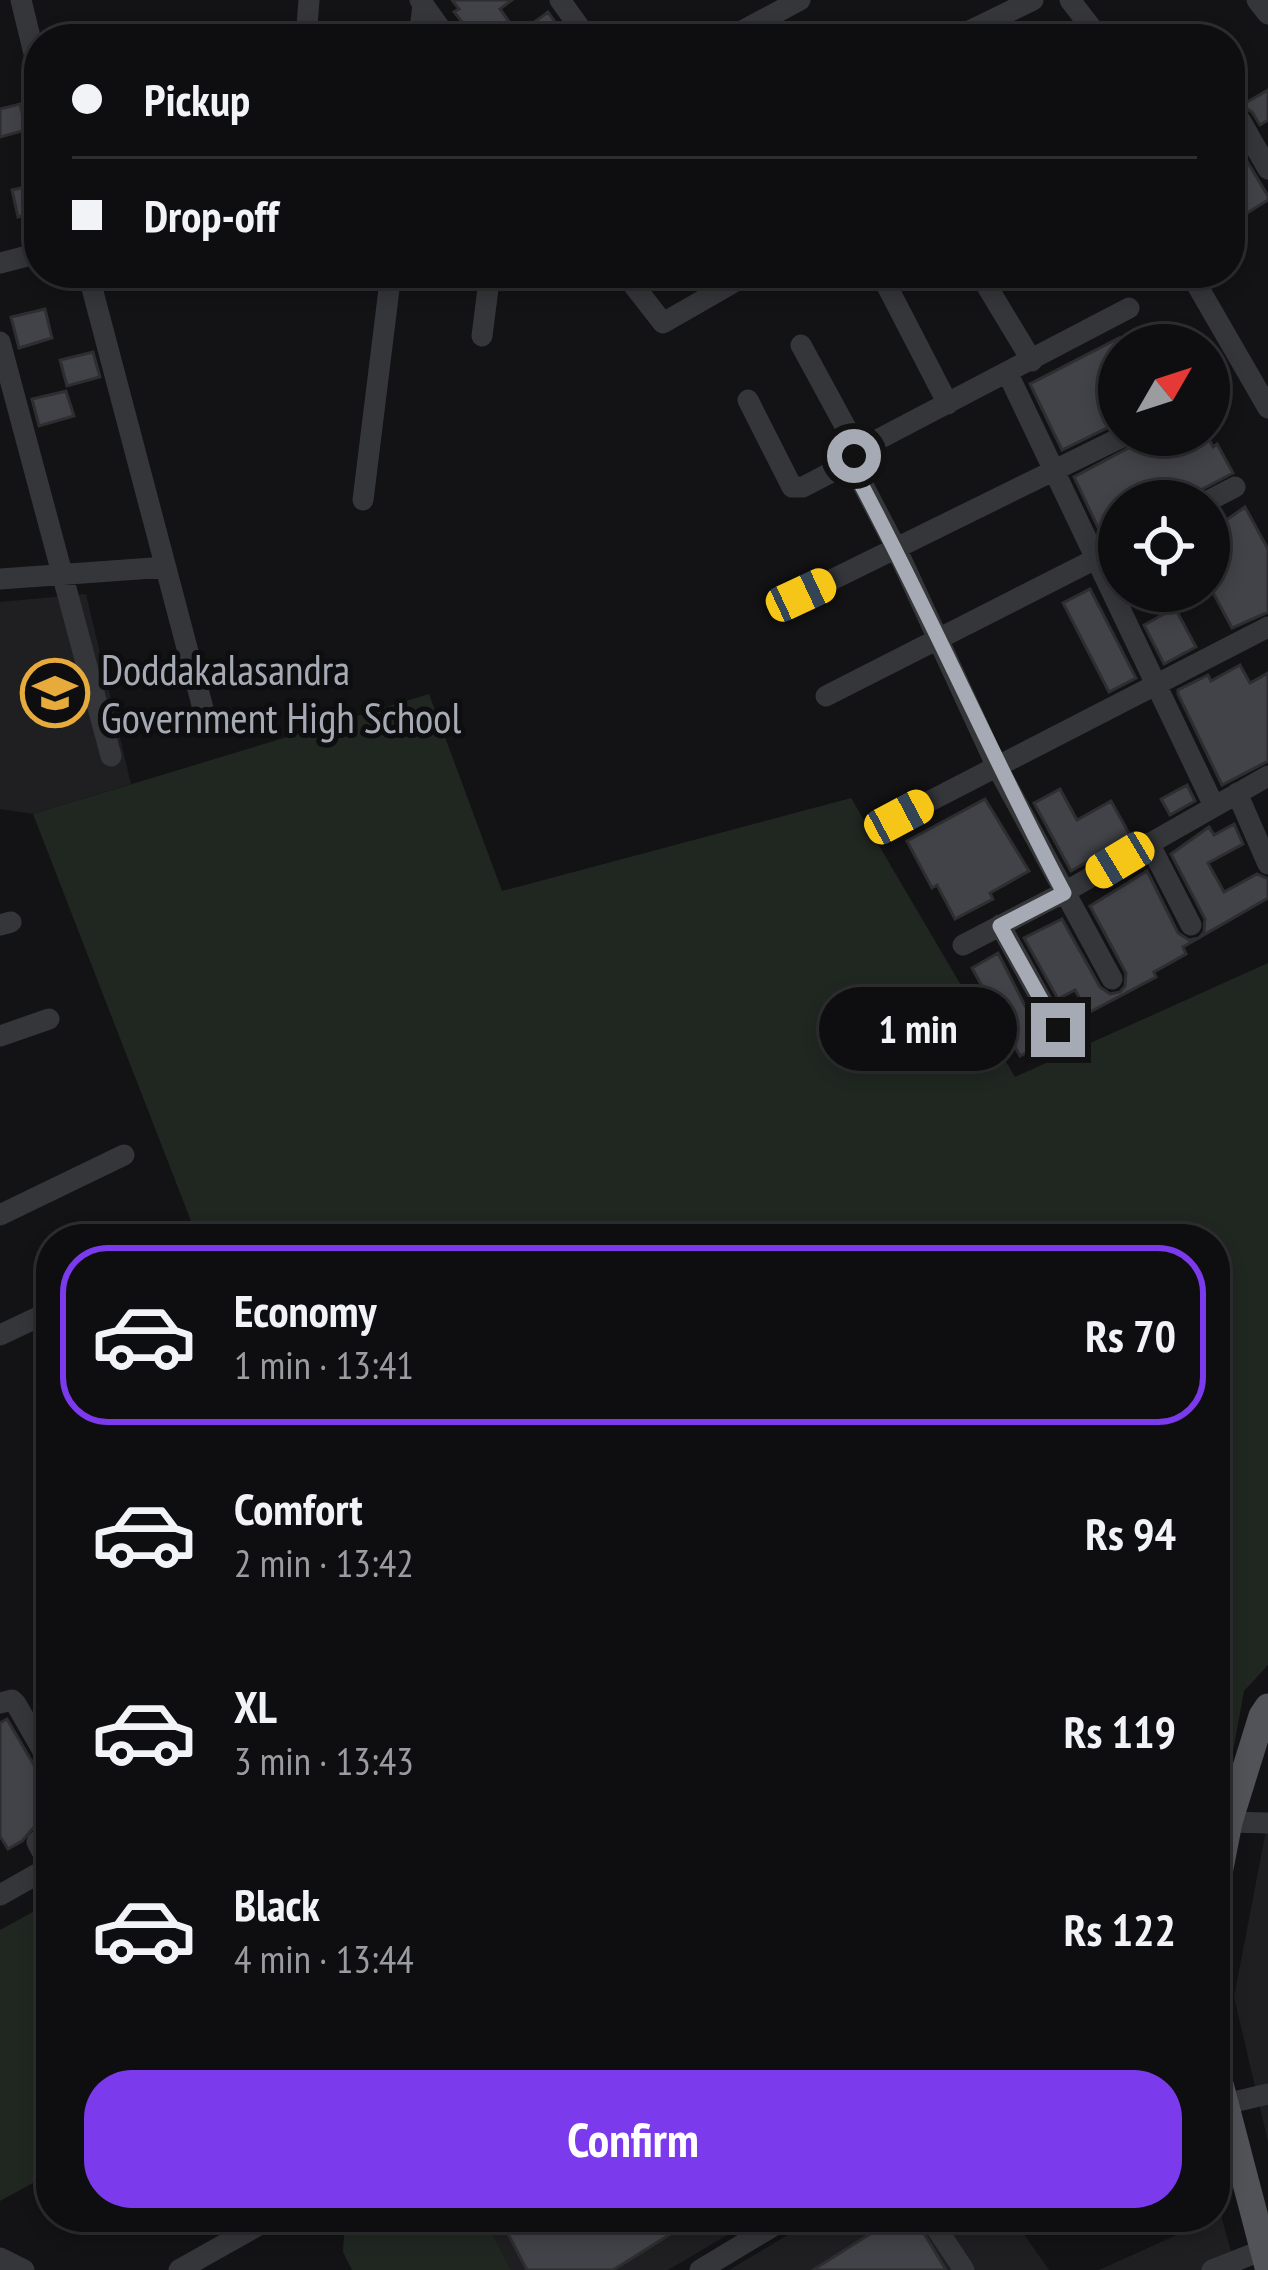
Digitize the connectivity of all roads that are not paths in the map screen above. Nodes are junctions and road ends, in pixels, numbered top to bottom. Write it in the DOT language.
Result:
graph roads {
  1 [pos="800,0"];
  2 [pos="1033,0"];
  3 [pos="1070,0"];
  4 [pos="1257,0"];
  5 [pos="1268,14"];
  6 [pos="755,24"];
  7 [pos="984,24"];
  8 [pos="1088,24"];
  9 [pos="1245,130"];
  10 [pos="1268,169"];
  11 [pos="92,288"];
  12 [pos="389,288"];
  13 [pos="488,288"];
  14 [pos="636,288"];
  15 [pos="723,288"];
  16 [pos="888,288"];
  17 [pos="988,288"];
  18 [pos="1199,288"];
  19 [pos="1129,308"];
  20 [pos="482,336"];
  21 [pos="0,342"];
  22 [pos="801,345"];
  23 [pos="1032,361"];
  24 [pos="1008,374"];
  25 [pos="748,400"];
  26 [pos="948,404"];
  27 [pos="1268,408"];
  28 [pos="1098,449"];
  29 [pos="854,456"];
  30 [pos="1054,471"];
  31 [pos="1235,487"];
  32 [pos="1230,490"];
  33 [pos="363,500"];
  34 [pos="897,550"];
  35 [pos="1096,559"];
  36 [pos="166,567"];
  37 [pos="62,572"];
  38 [pos="0,579"];
  39 [pos="801,595"];
  40 [pos="1268,627"];
  41 [pos="938,639"];
  42 [pos="1157,686"];
  43 [pos="826,696"];
  44 [pos="205,716"];
  45 [pos="111,756"];
  46 [pos="996,766"];
  47 [pos="1268,776"];
  48 [pos="1237,793"];
  49 [pos="1214,806"];
  50 [pos="899,817"];
  51 [pos="1149,843"];
  52 [pos="1268,864"];
  53 [pos="1064,893"];
  54 [pos="1191,925"];
  55 [pos="1000,926"];
  56 [pos="963,945"];
  57 [pos="1112,979"];
  58 [pos="49,1018"];
  59 [pos="1058,1030"];
  60 [pos="0,1036"];
  61 [pos="124,1155"];
  62 [pos="0,1215"];
  63 [pos="36,1318"];
  64 [pos="0,1335"];
  65 [pos="0,1703"];
  66 [pos="1268,1707"];
  67 [pos="36,1739"];
  68 [pos="1230,1819"];
  69 [pos="1230,1822"];
  70 [pos="1268,1823"];
  71 [pos="36,1875"];
  72 [pos="0,1895"];
  73 [pos="1268,2094"];
  74 [pos="1230,2103"];
  75 [pos="1230,2123"];
  76 [pos="246,2232"];
  77 [pos="763,2232"];
  78 [pos="939,2232"];
  79 [pos="0,2258"];
  80 [pos="1266,2259"];
  81 [pos="24,2270"];
  82 [pos="179,2270"];
  83 [pos="700,2270"];
  84 [pos="964,2270"];
  85 [pos="1212,2270"];
  1 -- 6 [label="street"];
  2 -- 7 [label="street"];
  3 -- 8 [label="street"];
  4 -- 5 [label="street"];
  9 -- 10 [label="street"];
  11 -- 36 [label="street"];
  12 -- 33 [label="street"];
  13 -- 20 [label="street"];
  14 -- 15 [label="street"];
  16 -- 26 [label="street"];
  17 -- 23 [label="street"];
  18 -- 27 [label="street"];
  19 -- 23 [label="street"];
  21 -- 37 [label="street"];
  22 -- 29 [label="street"];
  23 -- 24 [label="street"];
  24 -- 26 [label="street"];
  24 -- 30 [label="street"];
  25 -- 29 [label="street"];
  26 -- 29 [label="street"];
  28 -- 30 [label="street"];
  29 -- 34 [label="street"];
  30 -- 34 [label="street"];
  30 -- 35 [label="street"];
  31 -- 32 [label="street"];
  34 -- 39 [label="street"];
  34 -- 41 [label="street"];
  35 -- 41 [label="street"];
  35 -- 42 [label="street"];
  36 -- 37 [label="street"];
  36 -- 44 [label="street"];
  37 -- 38 [label="street"];
  37 -- 45 [label="street"];
  40 -- 42 [label="street"];
  41 -- 43 [label="street"];
  41 -- 46 [label="street"];
  42 -- 46 [label="street"];
  42 -- 49 [label="street"];
  46 -- 50 [label="street"];
  46 -- 53 [label="street"];
  47 -- 48 [label="street"];
  48 -- 49 [label="street"];
  48 -- 52 [label="street"];
  49 -- 51 [label="street"];
  51 -- 53 [label="street"];
  51 -- 54 [label="street"];
  53 -- 55 [label="street"];
  53 -- 57 [label="street"];
  55 -- 56 [label="street"];
  55 -- 59 [label="street"];
  58 -- 60 [label="street"];
  61 -- 62 [label="street"];
  63 -- 64 [label="street"];
  65 -- 67 [label="street"];
  66 -- 68 [label="main road"];
  69 -- 70 [label="street"];
  71 -- 72 [label="street"];
  73 -- 74 [label="street"];
  75 -- 80 [label="main road"];
  76 -- 82 [label="street"];
  77 -- 83 [label="street"];
  78 -- 84 [label="street"];
  79 -- 81 [label="street"];
  80 -- 85 [label="street"];
}
